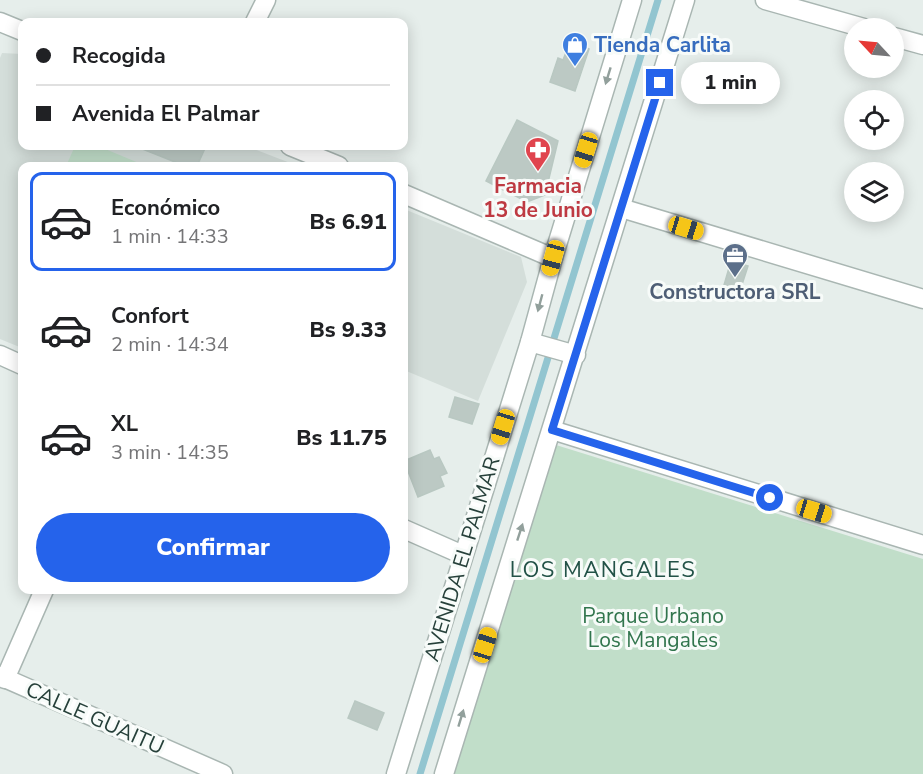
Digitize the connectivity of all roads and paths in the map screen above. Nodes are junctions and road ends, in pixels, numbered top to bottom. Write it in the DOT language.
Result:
graph roads {
  1 [pos="266,0"];
  2 [pos="632,0"];
  3 [pos="685,0"];
  4 [pos="765,0"];
  5 [pos="257,18"];
  6 [pos="0,22"];
  7 [pos="844,22"];
  8 [pos="18,29"];
  9 [pos="904,40"];
  10 [pos="923,45"];
  11 [pos="300,150"];
  12 [pos="329,162"];
  13 [pos="408,196"];
  14 [pos="621,208"];
  15 [pos="553,258"];
  16 [pos="923,299"];
  17 [pos="535,344"];
  18 [pos="570,354"];
  19 [pos="0,355"];
  20 [pos="18,363"];
  21 [pos="552,430"];
  22 [pos="408,531"];
  23 [pos="923,545"];
  24 [pos="463,555"];
  25 [pos="42,594"];
  26 [pos="3,678"];
  27 [pos="223,774"];
  28 [pos="396,774"];
  29 [pos="444,774"];
  1 -- 5 [label="street"];
  2 -- 15 [label="street, AVENIDA EL PALMAR, one-way"];
  3 -- 14 [label="street"];
  4 -- 7 [label="street"];
  6 -- 8 [label="street"];
  9 -- 10 [label="street"];
  11 -- 12 [label="street"];
  13 -- 15 [label="street"];
  14 -- 16 [label="street"];
  14 -- 18 [label="street"];
  15 -- 17 [label="street, AVENIDA EL PALMAR, one-way"];
  17 -- 18 [label="street"];
  17 -- 24 [label="street, AVENIDA EL PALMAR"];
  18 -- 21 [label="street"];
  19 -- 20 [label="street"];
  21 -- 23 [label="street"];
  29 -- 21 [label="street, one-way"];
  22 -- 24 [label="street"];
  24 -- 28 [label="street, AVENIDA EL PALMAR"];
  25 -- 26 [label="street"];
  26 -- 27 [label="street, CALLE GUAITU"];
}
